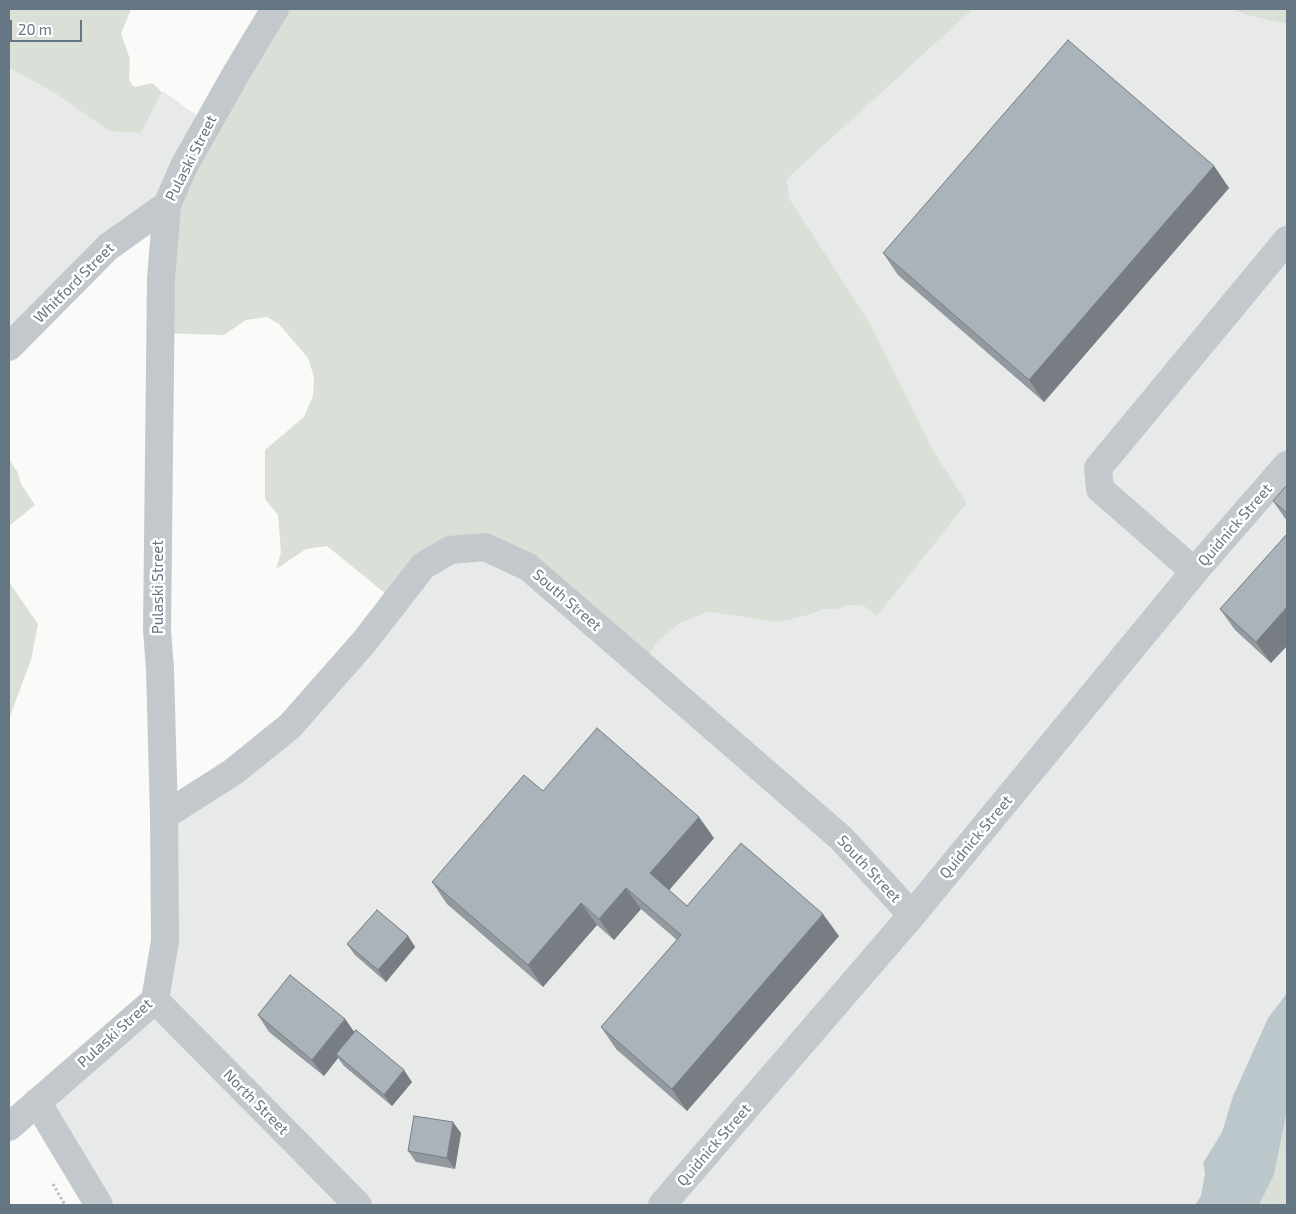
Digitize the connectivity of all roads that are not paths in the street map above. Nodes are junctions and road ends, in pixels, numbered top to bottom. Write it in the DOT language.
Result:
graph roads {
  1 [pos="275,9"];
  2 [pos="167,205"];
  3 [pos="1287,240"];
  4 [pos="9,347"];
  5 [pos="1287,465"];
  6 [pos="1194,572"];
  7 [pos="164,816"];
  8 [pos="912,914"];
  9 [pos="155,1000"];
  10 [pos="37,1102"];
  11 [pos="9,1127"];
  12 [pos="98,1205"];
  13 [pos="358,1205"];
  14 [pos="662,1205"];
  1 -- 2 [label="street, Pulaski Street"];
  2 -- 4 [label="street, Whitford Street"];
  2 -- 7 [label="street, Pulaski Street"];
  3 -- 6 [label="street"];
  5 -- 6 [label="street, Quidnick Street"];
  6 -- 8 [label="street, Quidnick Street"];
  7 -- 8 [label="street, South Street"];
  7 -- 9 [label="street, Pulaski Street"];
  8 -- 14 [label="street, Quidnick Street"];
  9 -- 10 [label="street, Pulaski Street"];
  9 -- 13 [label="street, North Street"];
  10 -- 11 [label="street, Pulaski Street"];
  10 -- 12 [label="street"];
}
